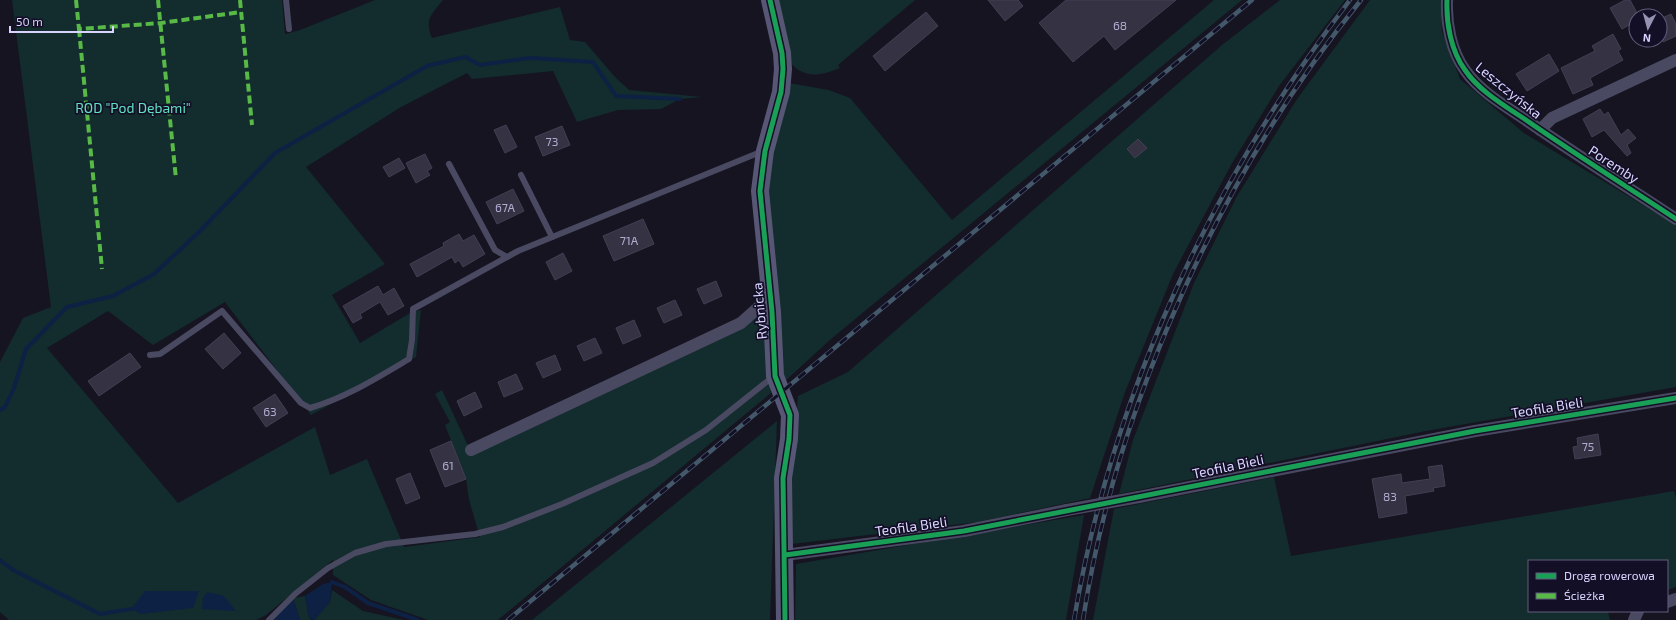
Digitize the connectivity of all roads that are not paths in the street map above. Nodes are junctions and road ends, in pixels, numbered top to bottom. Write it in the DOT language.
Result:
graph roads {
  1 [pos="286,0"];
  2 [pos="770,0"];
  3 [pos="1447,0"];
  4 [pos="289,29"];
  5 [pos="1676,60"];
  6 [pos="1540,130"];
  7 [pos="765,151"];
  8 [pos="449,164"];
  9 [pos="521,175"];
  10 [pos="1676,219"];
  11 [pos="552,237"];
  12 [pos="507,257"];
  13 [pos="770,297"];
  14 [pos="150,356"];
  15 [pos="775,376"];
  16 [pos="1676,398"];
  17 [pos="471,450"];
  18 [pos="785,555"];
  19 [pos="269,620"];
  20 [pos="785,620"];
  1 -- 4 [label="lane"];
  2 -- 7 [label="street, Rybnicka"];
  3 -- 6 [label="street, Leszczyńska"];
  5 -- 6 [label="street"];
  6 -- 10 [label="street, Poremby"];
  7 -- 11 [label="lane"];
  7 -- 13 [label="street, Rybnicka"];
  8 -- 12 [label="lane"];
  9 -- 11 [label="lane"];
  11 -- 12 [label="lane"];
  12 -- 14 [label="lane"];
  13 -- 15 [label="street, Rybnicka"];
  13 -- 17 [label="street"];
  15 -- 18 [label="street, Rybnicka"];
  15 -- 19 [label="lane"];
  16 -- 18 [label="street, Teofila Bieli, bridge"];
  18 -- 20 [label="street, Rybnicka"];
}
